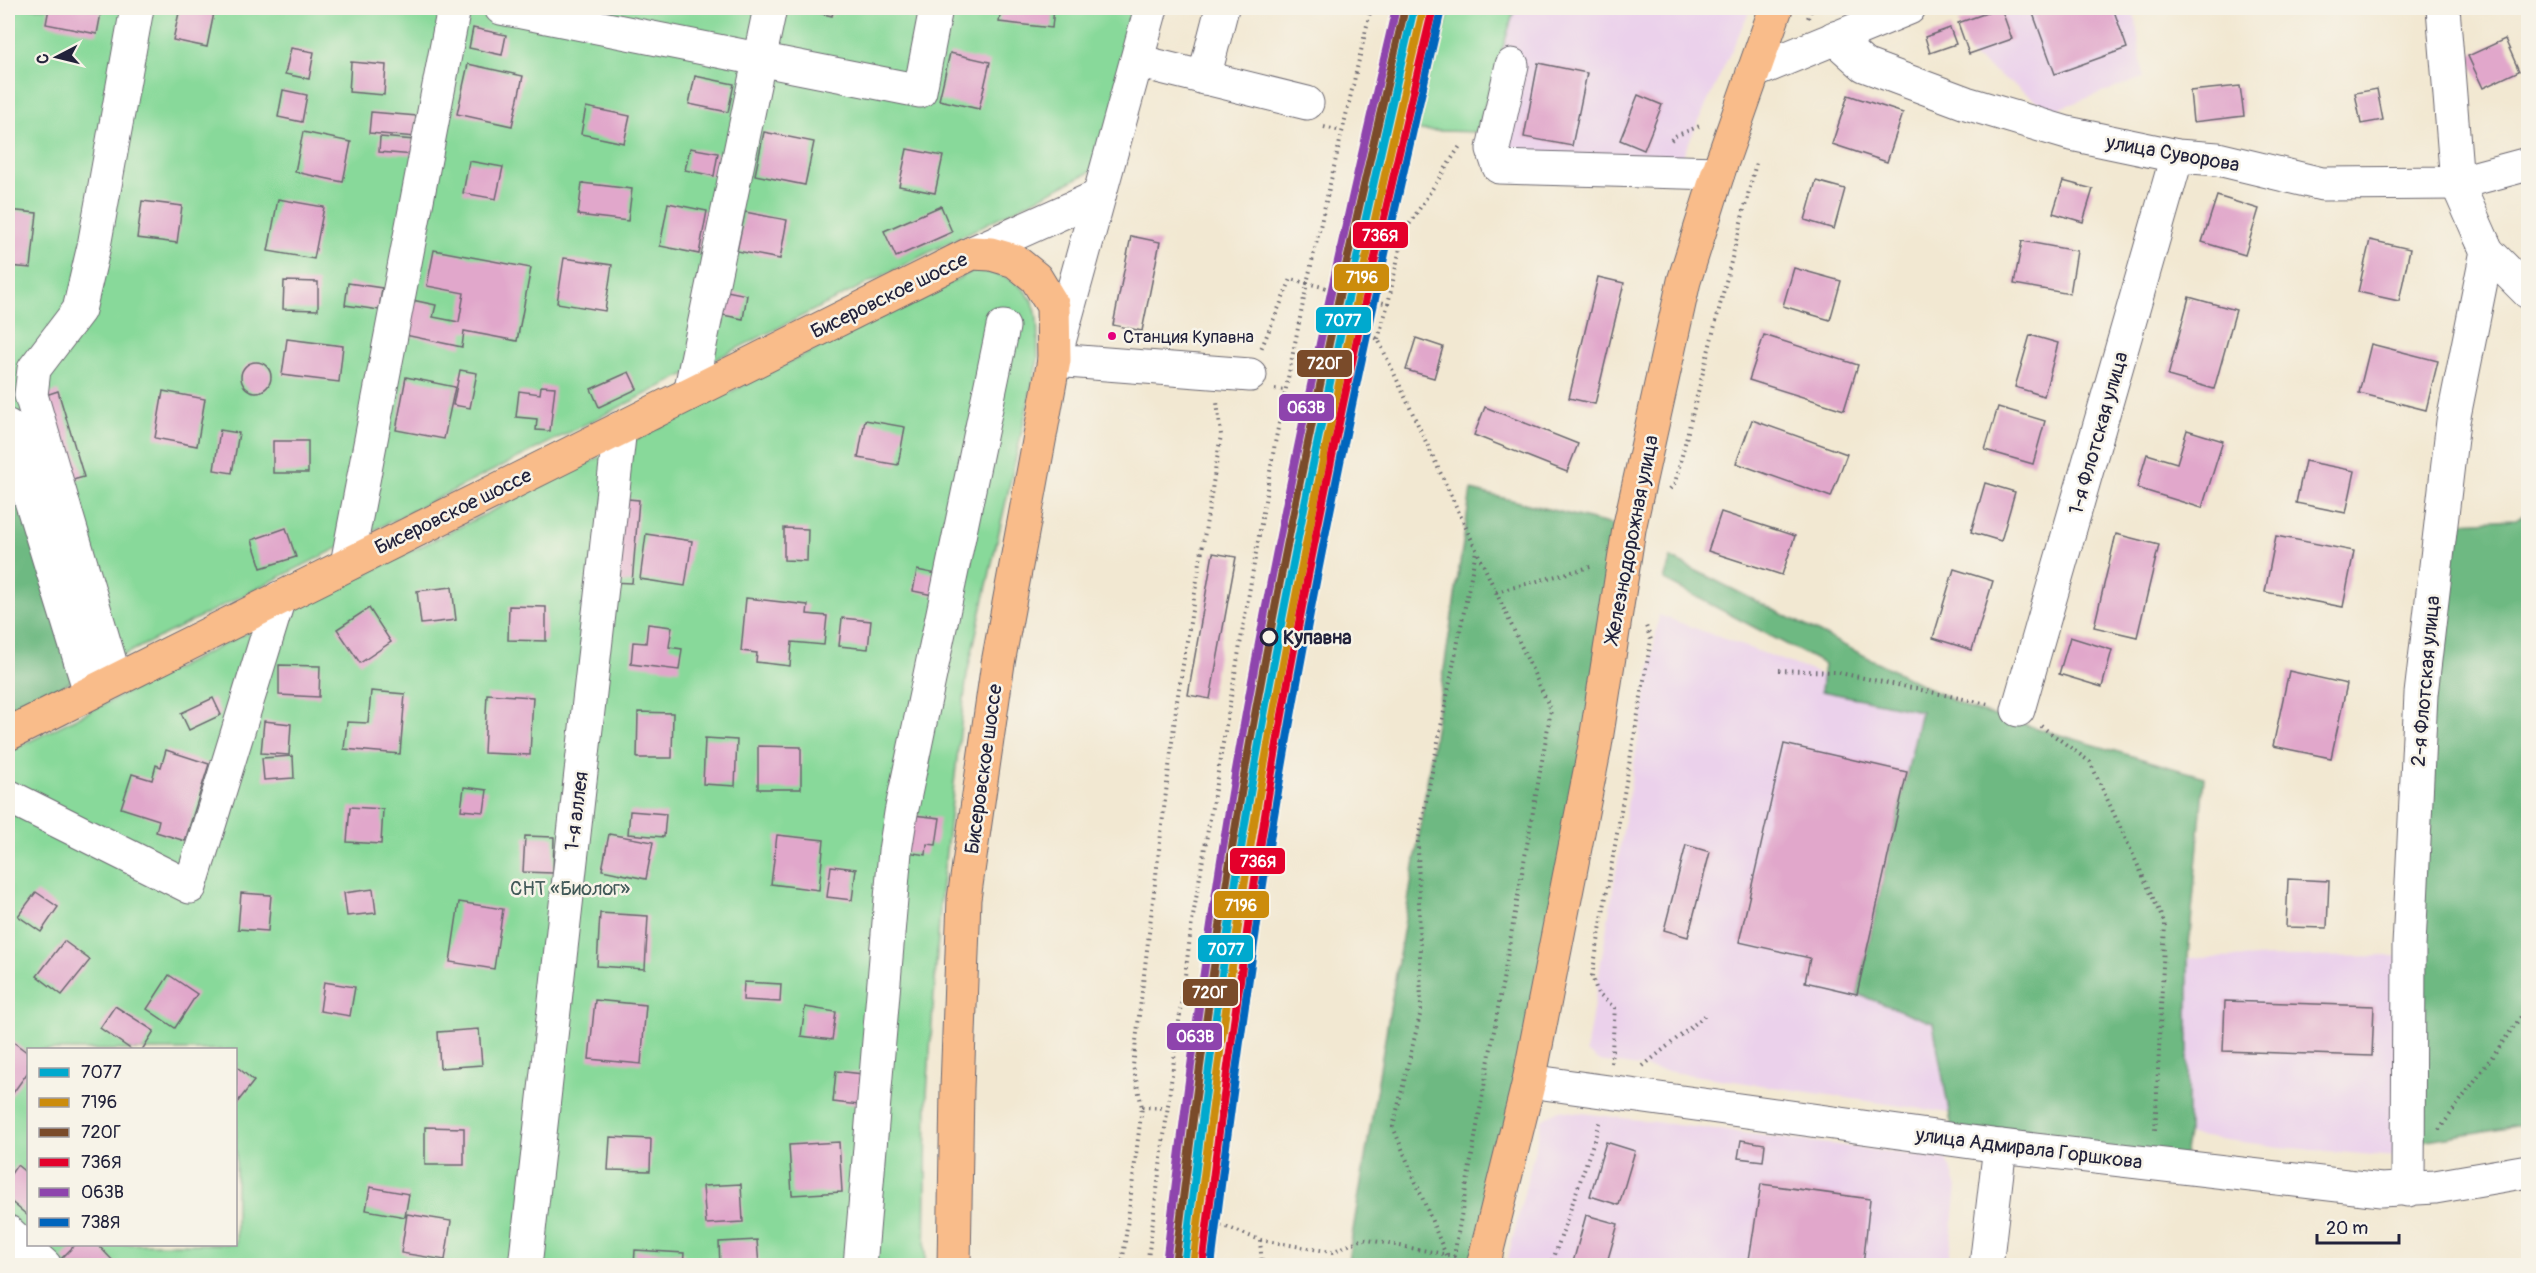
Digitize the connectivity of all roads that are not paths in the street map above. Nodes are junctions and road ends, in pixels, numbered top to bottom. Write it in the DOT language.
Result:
graph roads {
  1 [pos="137,8"];
  2 [pos="454,8"];
  3 [pos="501,8"];
  4 [pos="770,8"];
  5 [pos="936,8"];
  6 [pos="1151,8"];
  7 [pos="1222,8"];
  8 [pos="1776,8"];
  9 [pos="1909,8"];
  10 [pos="2443,8"];
  11 [pos="1834,39"];
  12 [pos="758,58"];
  13 [pos="1137,61"];
  14 [pos="1512,65"];
  15 [pos="1753,72"];
  16 [pos="1204,78"];
  17 [pos="1307,103"];
  18 [pos="2177,156"];
  19 [pos="2529,164"];
  20 [pos="1718,173"];
  21 [pos="2457,183"];
  22 [pos="1099,196"];
  23 [pos="2487,251"];
  24 [pos="972,253"];
  25 [pos="2529,292"];
  26 [pos="1003,327"];
  27 [pos="1054,360"];
  28 [pos="1250,375"];
  29 [pos="690,393"];
  30 [pos="8,426"];
  31 [pos="620,428"];
  32 [pos="347,564"];
  33 [pos="279,598"];
  34 [pos="103,686"];
  35 [pos="2018,710"];
  36 [pos="8,734"];
  37 [pos="8,796"];
  38 [pos="1529,1081"];
  39 [pos="2000,1146"];
  40 [pos="2529,1171"];
  41 [pos="2408,1190"];
  42 [pos="8,1232"];
  43 [pos="45,1266"];
  44 [pos="525,1266"];
  45 [pos="860,1266"];
  46 [pos="954,1266"];
  47 [pos="1483,1266"];
  48 [pos="1986,1266"];
  1 -- 34 [label="street"];
  2 -- 32 [label="street"];
  3 -- 12 [label="street"];
  4 -- 12 [label="street"];
  5 -- 12 [label="street"];
  6 -- 13 [label="street"];
  7 -- 16 [label="street"];
  8 -- 15 [label="main road, Железнодорожная улица"];
  9 -- 11 [label="street"];
  10 -- 21 [label="street"];
  11 -- 15 [label="street"];
  11 -- 18 [label="street, улица Суворова"];
  12 -- 29 [label="street"];
  13 -- 16 [label="street"];
  13 -- 22 [label="street"];
  14 -- 20 [label="street"];
  15 -- 20 [label="main road, Железнодорожная улица"];
  16 -- 17 [label="street"];
  18 -- 21 [label="street, улица Суворова"];
  18 -- 35 [label="street, 1-я Флотская улица"];
  19 -- 21 [label="street, улица Суворова"];
  20 -- 38 [label="main road, Железнодорожная улица"];
  21 -- 23 [label="street"];
  22 -- 24 [label="street"];
  22 -- 27 [label="street"];
  23 -- 25 [label="street"];
  23 -- 41 [label="street, 2-я Флотская улица"];
  24 -- 27 [label="main road, Бисеровское шоссе"];
  24 -- 29 [label="main road, Бисеровское шоссе"];
  26 -- 45 [label="street"];
  27 -- 28 [label="street"];
  27 -- 46 [label="main road, Бисеровское шоссе"];
  29 -- 31 [label="main road, Бисеровское шоссе"];
  30 -- 34 [label="street"];
  31 -- 32 [label="main road, Бисеровское шоссе"];
  31 -- 44 [label="street, 1-я аллея"];
  32 -- 33 [label="main road, Бисеровское шоссе"];
  33 -- 34 [label="main road, Бисеровское шоссе"];
  33 -- 37 [label="street"];
  34 -- 36 [label="main road, Бисеровское шоссе"];
  38 -- 39 [label="street, улица Адмирала Горшкова"];
  38 -- 47 [label="main road, Железнодорожная улица"];
  39 -- 41 [label="street, улица Адмирала Горшкова"];
  39 -- 48 [label="street"];
  40 -- 41 [label="street, улица Адмирала Горшкова"];
  42 -- 43 [label="street"];
}
